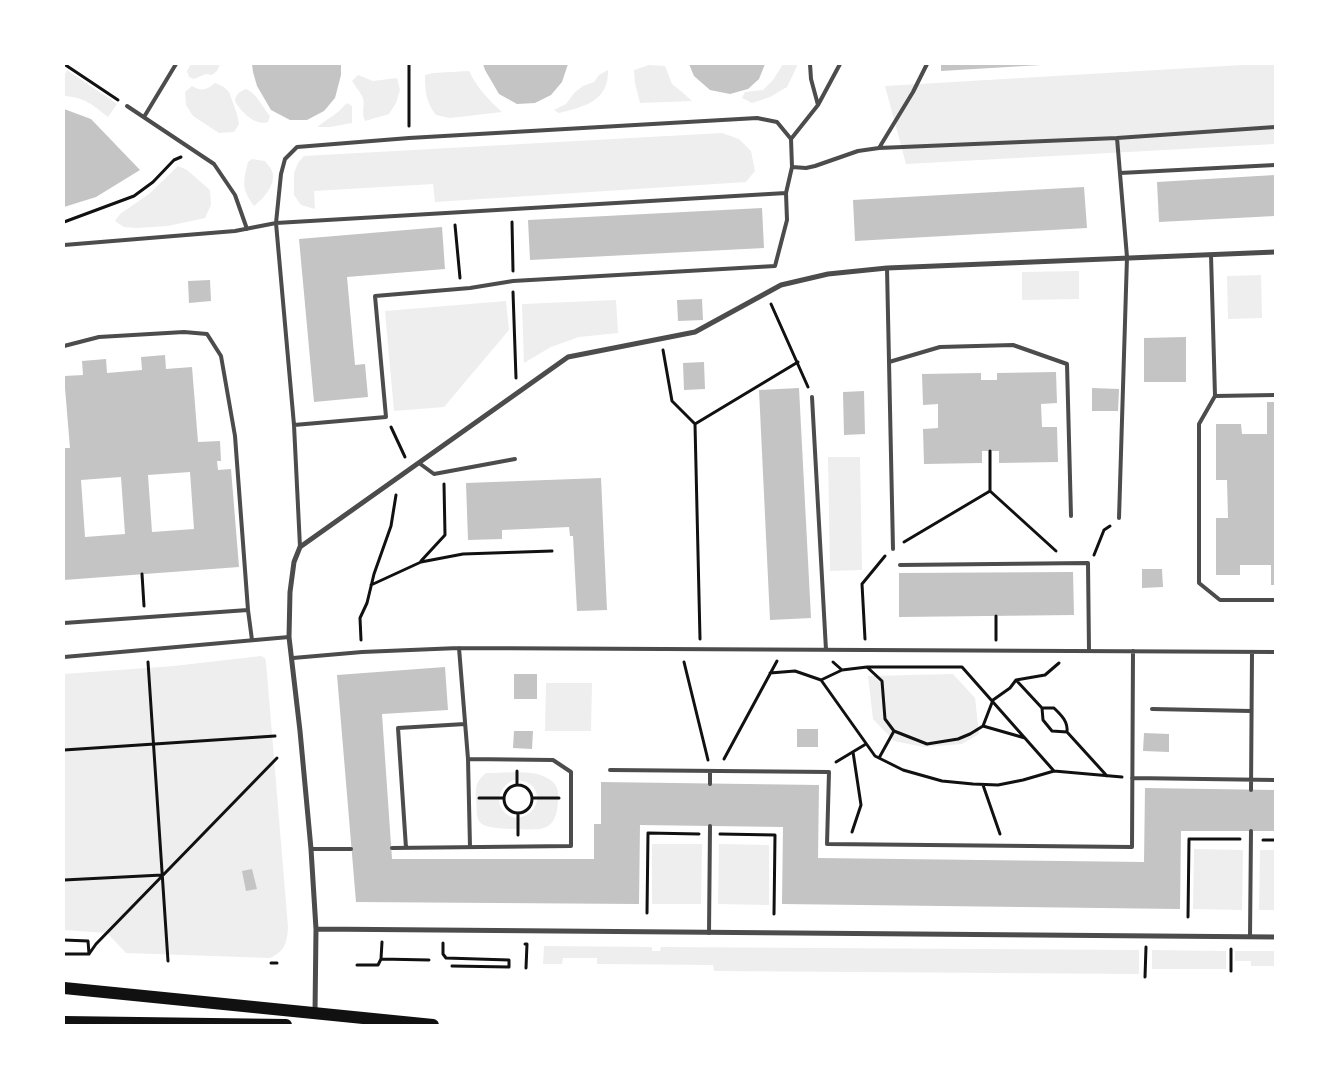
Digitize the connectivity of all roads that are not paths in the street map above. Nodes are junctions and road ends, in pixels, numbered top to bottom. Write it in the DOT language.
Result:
graph roads {
  1 [pos="176,64"];
  2 [pos="810,64"];
  3 [pos="840,64"];
  4 [pos="927,64"];
  5 [pos="818,105"];
  6 [pos="127,106"];
  7 [pos="144,117"];
  8 [pos="1275,127"];
  9 [pos="1117,138"];
  10 [pos="791,139"];
  11 [pos="879,148"];
  12 [pos="1275,165"];
  13 [pos="792,167"];
  14 [pos="1120,174"];
  15 [pos="786,193"];
  16 [pos="276,223"];
  17 [pos="247,229"];
  18 [pos="64,246"];
  19 [pos="1275,252"];
  20 [pos="1211,255"];
  21 [pos="1126,257"];
  22 [pos="887,268"];
  23 [pos="64,346"];
  24 [pos="889,362"];
  25 [pos="1275,395"];
  26 [pos="1215,396"];
  27 [pos="812,397"];
  28 [pos="294,425"];
  29 [pos="515,459"];
  30 [pos="419,463"];
  31 [pos="1071,516"];
  32 [pos="1119,518"];
  33 [pos="300,547"];
  34 [pos="893,549"];
  35 [pos="900,565"];
  36 [pos="1275,600"];
  37 [pos="248,610"];
  38 [pos="64,623"];
  39 [pos="289,637"];
  40 [pos="252,640"];
  41 [pos="459,648"];
  42 [pos="826,650"];
  43 [pos="1089,651"];
  44 [pos="1134,652"];
  45 [pos="1252,652"];
  46 [pos="1275,652"];
  47 [pos="64,657"];
  48 [pos="293,658"];
  49 [pos="1152,709"];
  50 [pos="1251,711"];
  51 [pos="465,724"];
  52 [pos="468,759"];
  53 [pos="610,770"];
  54 [pos="710,771"];
  55 [pos="1132,778"];
  56 [pos="1251,779"];
  57 [pos="1275,780"];
  58 [pos="710,784"];
  59 [pos="1251,790"];
  60 [pos="710,826"];
  61 [pos="1252,831"];
  62 [pos="470,847"];
  63 [pos="392,848"];
  64 [pos="406,848"];
  65 [pos="311,849"];
  66 [pos="351,849"];
  67 [pos="316,929"];
  68 [pos="709,933"];
  69 [pos="1250,937"];
  70 [pos="1275,937"];
  71 [pos="64,988"];
  72 [pos="315,1013"];
  73 [pos="64,1022"];
  74 [pos="286,1025"];
  75 [pos="433,1025"];
  1 -- 7 [label="lane"];
  2 -- 5 [label="lane"];
  3 -- 5 [label="lane"];
  4 -- 11 [label="lane"];
  5 -- 10 [label="lane"];
  6 -- 7 [label="lane"];
  7 -- 17 [label="lane"];
  8 -- 9 [label="lane"];
  9 -- 11 [label="lane"];
  9 -- 14 [label="lane"];
  10 -- 13 [label="lane"];
  10 -- 16 [label="lane"];
  11 -- 13 [label="lane"];
  12 -- 14 [label="lane"];
  13 -- 15 [label="lane"];
  14 -- 21 [label="lane"];
  15 -- 16 [label="lane"];
  15 -- 28 [label="lane"];
  16 -- 17 [label="lane"];
  16 -- 28 [label="lane"];
  17 -- 18 [label="lane"];
  19 -- 20 [label="street"];
  20 -- 21 [label="street"];
  20 -- 26 [label="lane"];
  21 -- 22 [label="street"];
  21 -- 32 [label="lane"];
  22 -- 24 [label="lane"];
  22 -- 30 [label="street"];
  23 -- 37 [label="lane"];
  24 -- 31 [label="lane"];
  24 -- 34 [label="lane"];
  25 -- 26 [label="lane"];
  26 -- 36 [label="lane"];
  27 -- 42 [label="lane"];
  28 -- 33 [label="lane"];
  29 -- 30 [label="lane"];
  30 -- 33 [label="street"];
  33 -- 39 [label="street"];
  35 -- 43 [label="lane"];
  37 -- 38 [label="lane"];
  37 -- 40 [label="lane"];
  39 -- 40 [label="lane"];
  39 -- 48 [label="street"];
  40 -- 47 [label="lane"];
  41 -- 42 [label="lane"];
  41 -- 48 [label="lane"];
  41 -- 51 [label="lane"];
  42 -- 43 [label="lane"];
  43 -- 44 [label="lane"];
  44 -- 45 [label="lane"];
  44 -- 55 [label="lane"];
  45 -- 46 [label="lane"];
  45 -- 50 [label="lane"];
  48 -- 65 [label="street"];
  49 -- 50 [label="lane"];
  50 -- 56 [label="lane"];
  51 -- 52 [label="lane"];
  51 -- 64 [label="lane"];
  52 -- 62 [label="lane"];
  52 -- 62 [label="lane"];
  53 -- 54 [label="lane"];
  54 -- 55 [label="lane"];
  54 -- 58 [label="lane"];
  55 -- 56 [label="lane"];
  56 -- 57 [label="lane"];
  56 -- 59 [label="lane"];
  60 -- 68 [label="lane"];
  61 -- 69 [label="lane"];
  62 -- 64 [label="lane"];
  63 -- 64 [label="lane"];
  65 -- 66 [label="lane"];
  65 -- 67 [label="street"];
  67 -- 68 [label="street"];
  67 -- 72 [label="street"];
  68 -- 69 [label="street"];
  69 -- 70 [label="street"];
  71 -- 72 [label="main road"];
  72 -- 75 [label="main road"];
  73 -- 74 [label="main road"];
}
